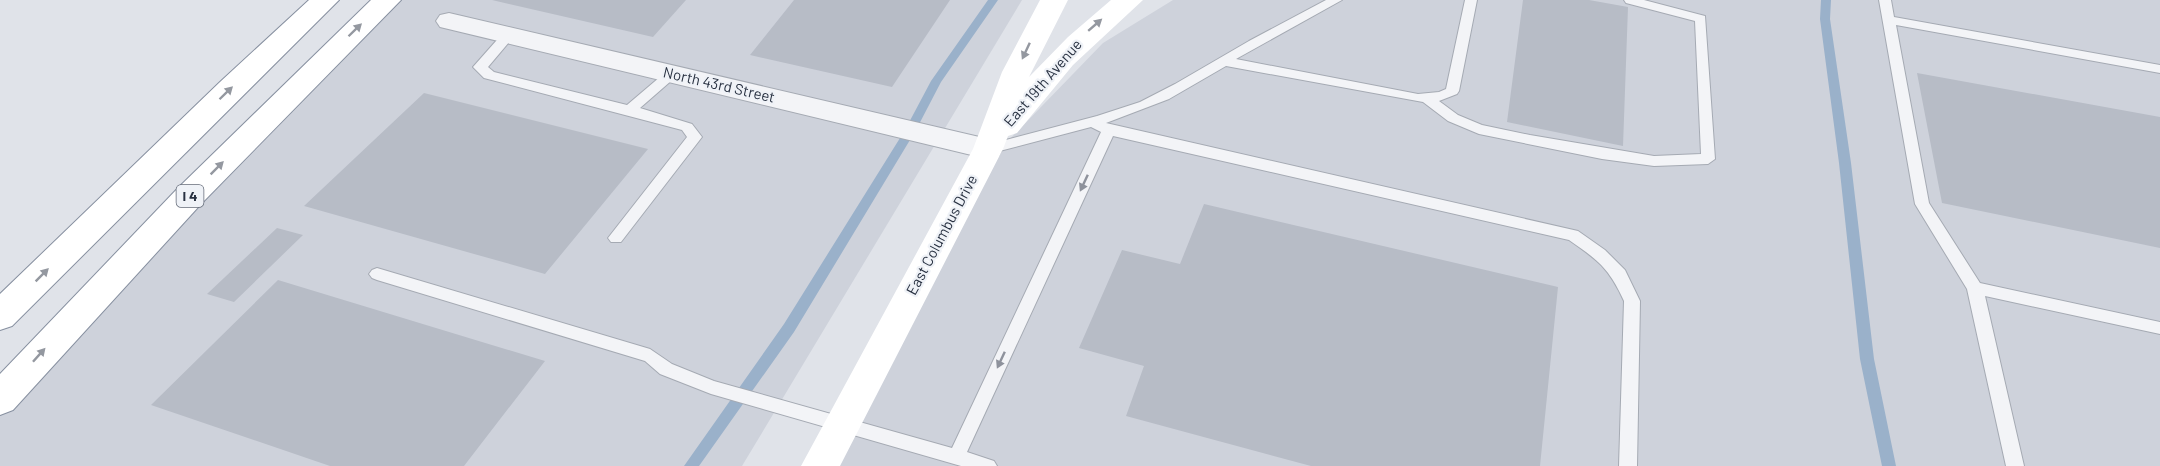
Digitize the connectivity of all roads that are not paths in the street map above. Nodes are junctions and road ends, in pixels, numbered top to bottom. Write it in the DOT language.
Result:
graph roads {
  1 [pos="325,0"];
  2 [pos="387,0"];
  3 [pos="1054,0"];
  4 [pos="1129,0"];
  5 [pos="1336,0"];
  6 [pos="1471,0"];
  7 [pos="1630,0"];
  8 [pos="1885,0"];
  9 [pos="1888,20"];
  10 [pos="449,21"];
  11 [pos="509,35"];
  12 [pos="1224,61"];
  13 [pos="2160,69"];
  14 [pos="672,74"];
  15 [pos="1427,98"];
  16 [pos="629,110"];
  17 [pos="1090,121"];
  18 [pos="1109,130"];
  19 [pos="988,148"];
  20 [pos="616,238"];
  21 [pos="377,274"];
  22 [pos="1975,288"];
  23 [pos="0,316"];
  24 [pos="2160,328"];
  25 [pos="0,399"];
  26 [pos="841,426"];
  27 [pos="956,457"];
  28 [pos="820,466"];
  29 [pos="988,466"];
  30 [pos="1628,466"];
  31 [pos="2015,466"];
  23 -- 1 [label="main road, one-way"];
  25 -- 2 [label="main road, I 4, one-way"];
  3 -- 19 [label="main road, East Columbus Drive, one-way"];
  19 -- 4 [label="main road, East 19th Avenue, one-way"];
  5 -- 12 [label="lane"];
  6 -- 15 [label="lane"];
  7 -- 15 [label="lane"];
  8 -- 9 [label="lane"];
  9 -- 13 [label="lane"];
  9 -- 22 [label="lane"];
  10 -- 11 [label="street, North 43rd Street"];
  11 -- 14 [label="street, North 43rd Street"];
  11 -- 16 [label="lane"];
  12 -- 15 [label="lane"];
  12 -- 17 [label="lane"];
  14 -- 16 [label="lane"];
  14 -- 19 [label="street, North 43rd Street"];
  16 -- 20 [label="lane"];
  17 -- 18 [label="lane"];
  17 -- 19 [label="lane"];
  18 -- 27 [label="lane, one-way"];
  18 -- 30 [label="lane"];
  19 -- 26 [label="main road, East Columbus Drive"];
  21 -- 26 [label="lane"];
  22 -- 24 [label="lane"];
  22 -- 31 [label="lane"];
  26 -- 27 [label="lane"];
  26 -- 28 [label="main road, East Columbus Drive"];
  27 -- 29 [label="lane"];
}
